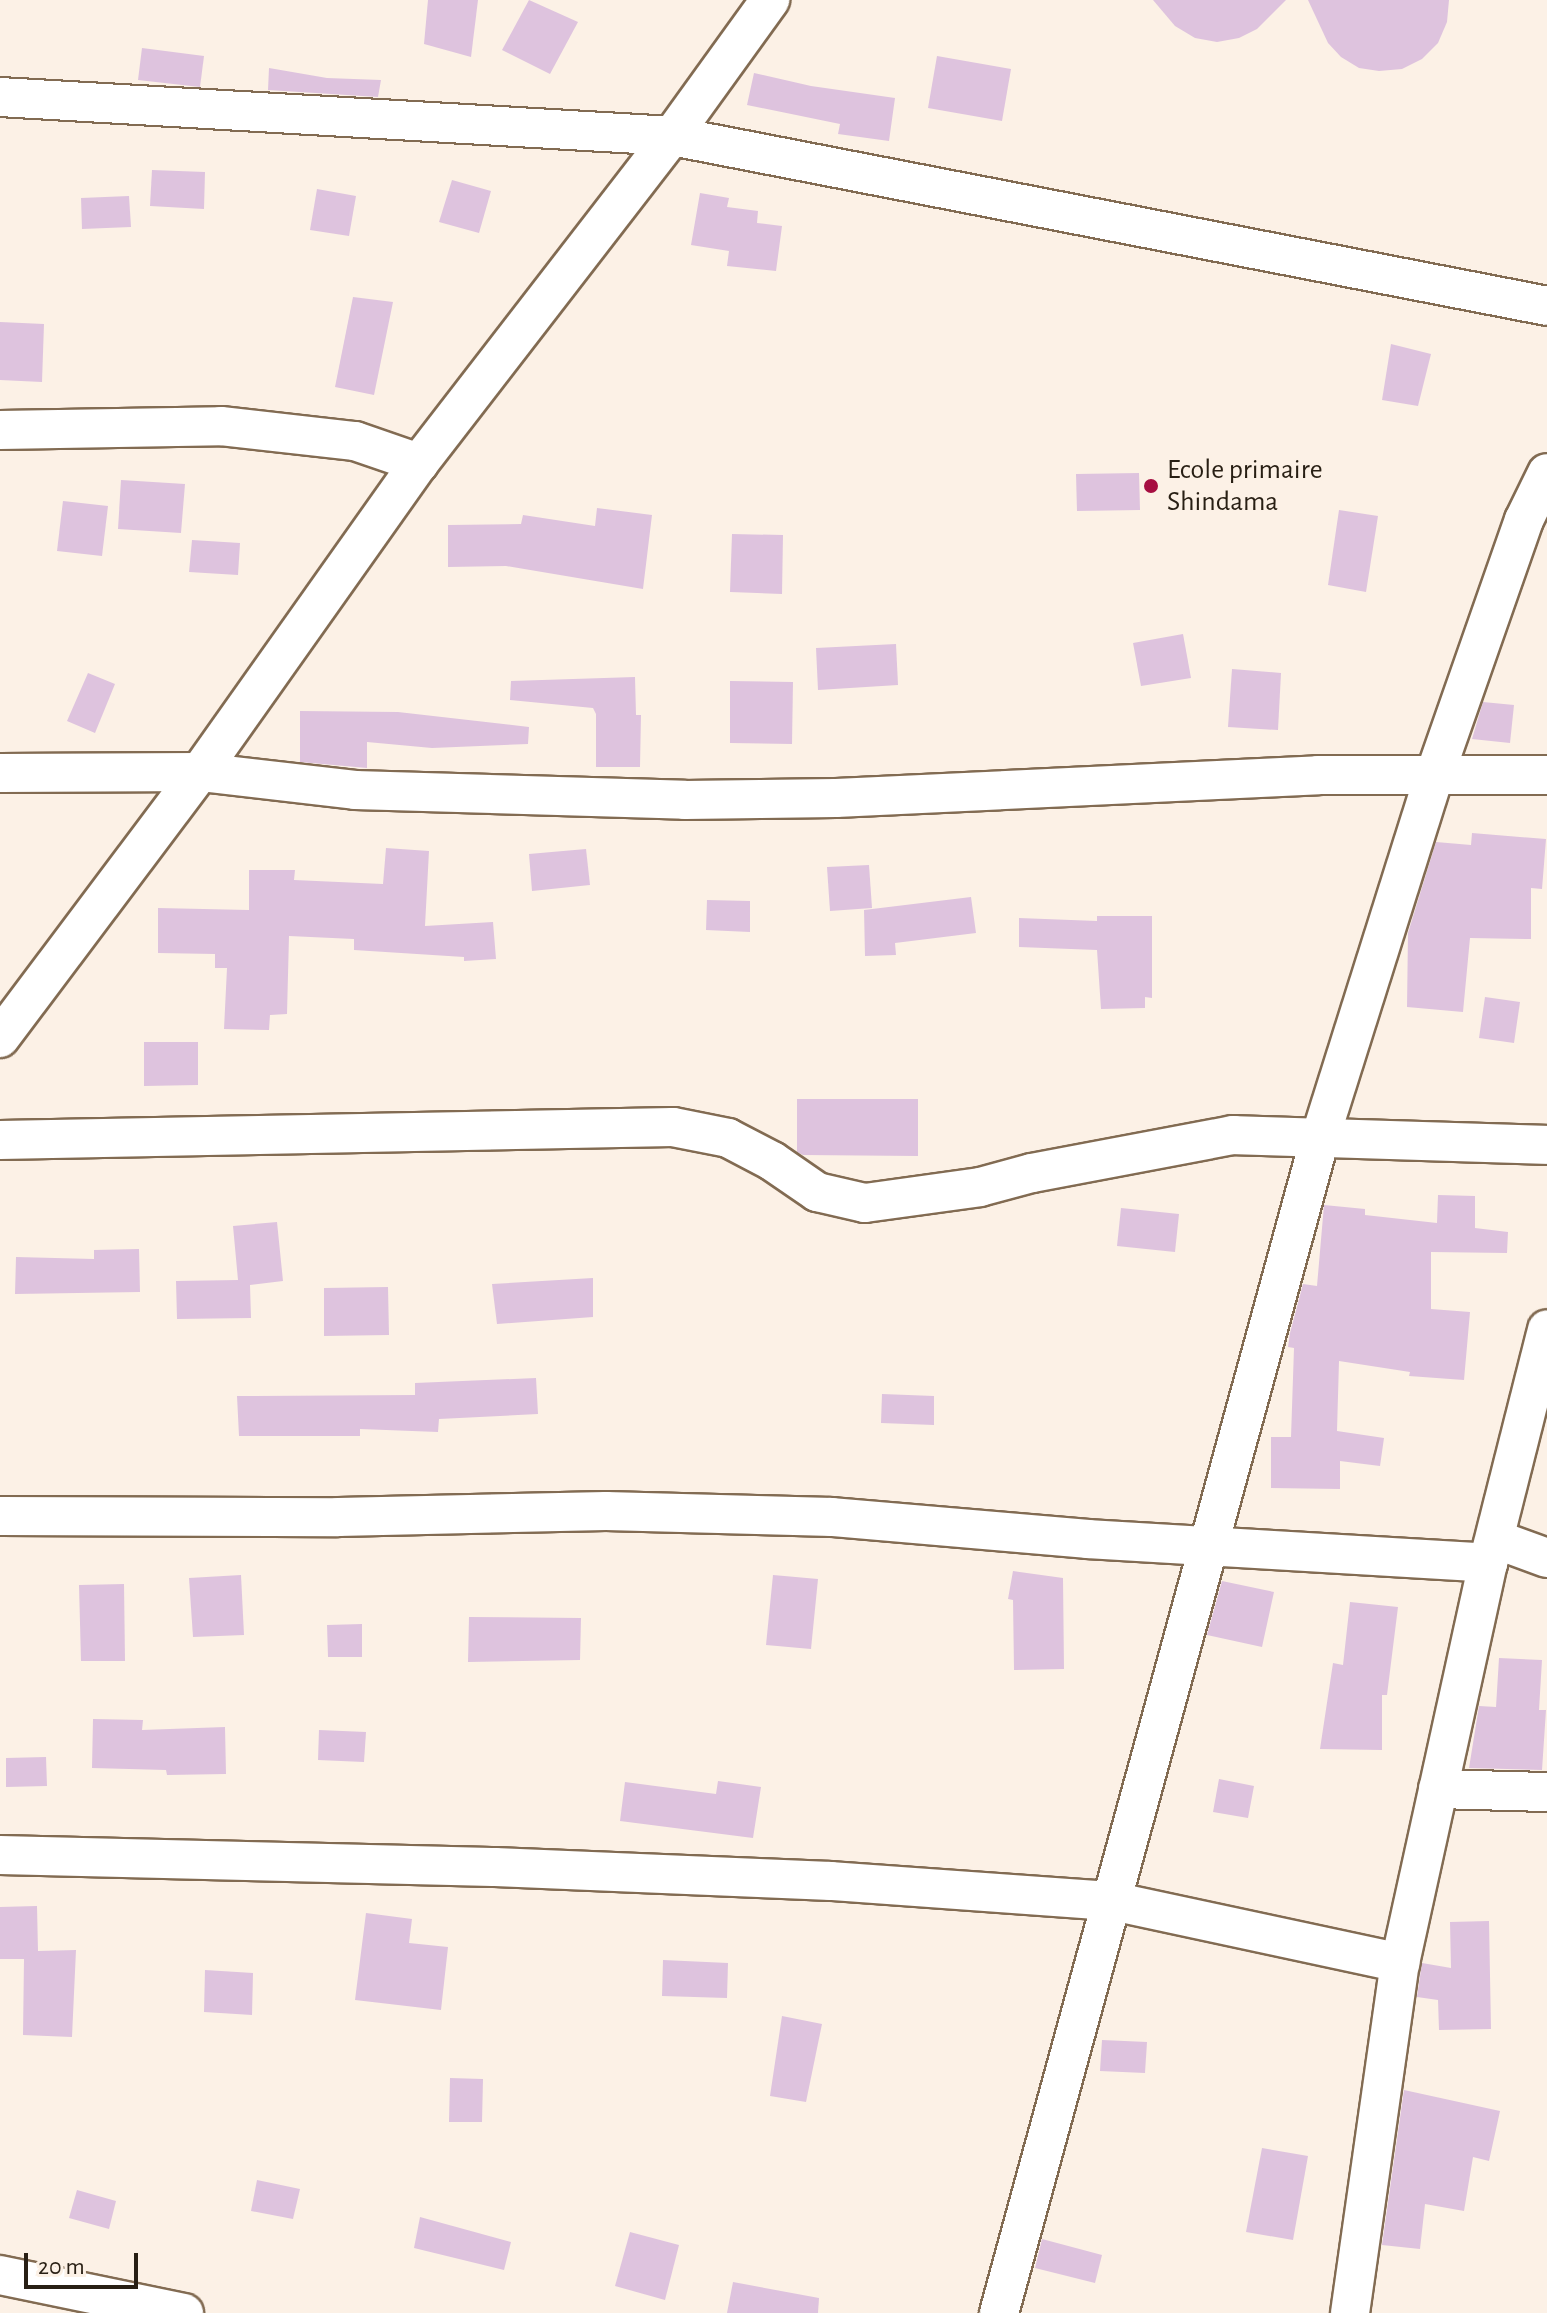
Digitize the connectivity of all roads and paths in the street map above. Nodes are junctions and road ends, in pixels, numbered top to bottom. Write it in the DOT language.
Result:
graph roads {
  1 [pos="770,0"];
  2 [pos="0,97"];
  3 [pos="672,136"];
  4 [pos="1547,306"];
  5 [pos="0,430"];
  6 [pos="419,463"];
  7 [pos="1547,473"];
  8 [pos="200,772"];
  9 [pos="0,773"];
  10 [pos="1435,774"];
  11 [pos="1547,775"];
  12 [pos="0,1038"];
  13 [pos="1320,1138"];
  14 [pos="0,1140"];
  15 [pos="1547,1145"];
  16 [pos="1547,1329"];
  17 [pos="0,1516"];
  18 [pos="1208,1546"];
  19 [pos="1492,1551"];
  20 [pos="1547,1558"];
  21 [pos="1438,1789"];
  22 [pos="1547,1792"];
  23 [pos="0,1855"];
  24 [pos="1112,1901"];
  25 [pos="1400,1963"];
  26 [pos="0,2275"];
  27 [pos="184,2313"];
  28 [pos="999,2313"];
  29 [pos="1350,2313"];
  1 -- 3 [label="street"];
  2 -- 3 [label="street"];
  3 -- 4 [label="street"];
  3 -- 6 [label="street"];
  5 -- 6 [label="street"];
  6 -- 8 [label="street"];
  7 -- 10 [label="street"];
  8 -- 9 [label="street"];
  8 -- 10 [label="street"];
  8 -- 12 [label="street"];
  10 -- 11 [label="street"];
  10 -- 13 [label="street"];
  13 -- 14 [label="street"];
  13 -- 15 [label="street"];
  13 -- 18 [label="street"];
  16 -- 19 [label="street"];
  17 -- 18 [label="street"];
  18 -- 19 [label="street"];
  18 -- 24 [label="street"];
  19 -- 20 [label="street"];
  19 -- 21 [label="street"];
  21 -- 22 [label="street"];
  21 -- 25 [label="street"];
  23 -- 24 [label="street"];
  24 -- 25 [label="street"];
  24 -- 28 [label="street"];
  25 -- 29 [label="street"];
  26 -- 27 [label="street"];
}
